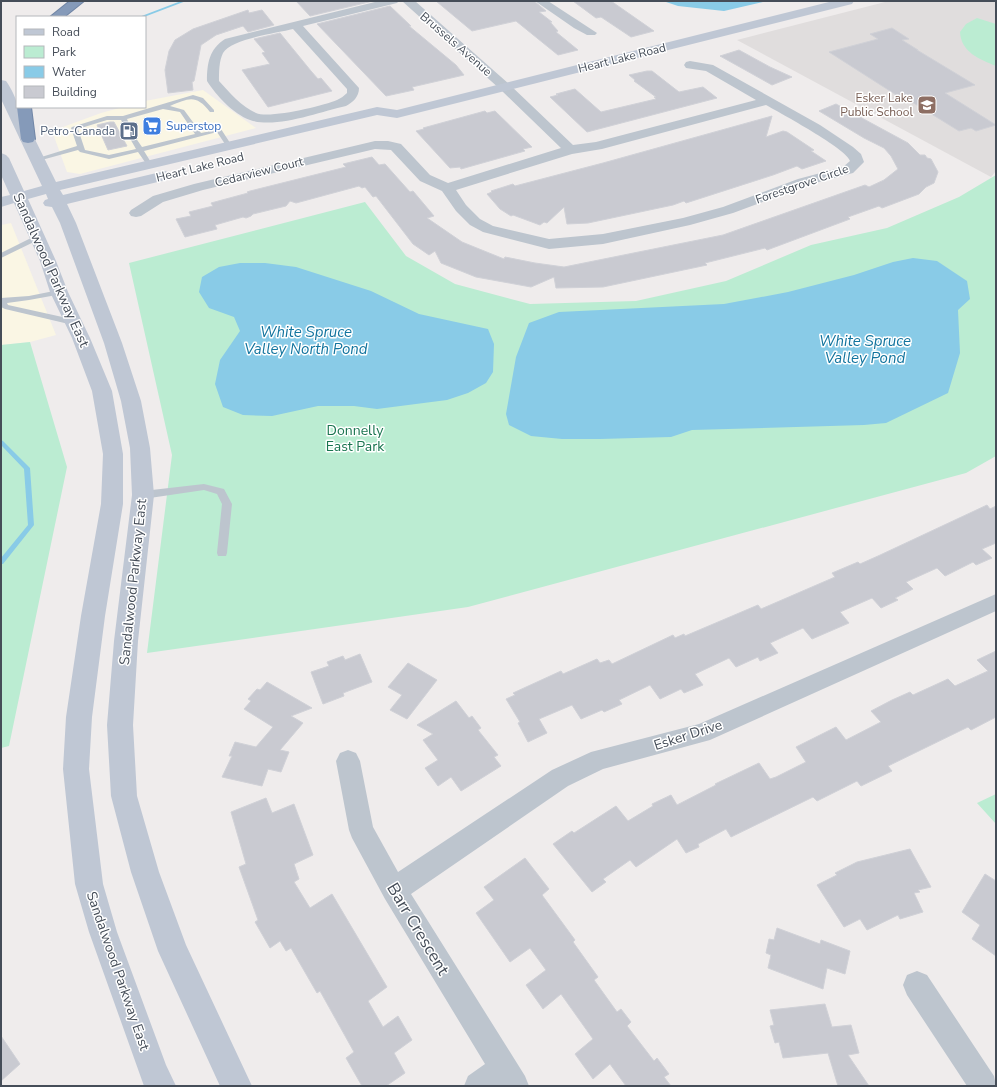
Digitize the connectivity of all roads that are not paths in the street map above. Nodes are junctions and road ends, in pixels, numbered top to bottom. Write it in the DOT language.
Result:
graph roads {
  1 [pos="78,1"];
  2 [pos="394,1"];
  3 [pos="408,1"];
  4 [pos="541,1"];
  5 [pos="848,1"];
  6 [pos="57,16"];
  7 [pos="296,25"];
  8 [pos="591,33"];
  9 [pos="690,65"];
  10 [pos="1,84"];
  11 [pos="505,87"];
  12 [pos="767,101"];
  13 [pos="163,107"];
  14 [pos="24,108"];
  15 [pos="212,111"];
  16 [pos="397,114"];
  17 [pos="124,118"];
  18 [pos="199,135"];
  19 [pos="28,139"];
  20 [pos="388,145"];
  21 [pos="80,147"];
  22 [pos="141,150"];
  23 [pos="570,150"];
  24 [pos="231,155"];
  25 [pos="252,155"];
  26 [pos="1,158"];
  27 [pos="38,159"];
  28 [pos="149,164"];
  29 [pos="176,173"];
  30 [pos="446,188"];
  31 [pos="108,190"];
  32 [pos="54,194"];
  33 [pos="1,202"];
  34 [pos="22,204"];
  35 [pos="136,213"];
  36 [pos="1,215"];
  37 [pos="68,223"];
  38 [pos="38,238"];
  39 [pos="1,256"];
  40 [pos="59,292"];
  41 [pos="97,298"];
  42 [pos="1,301"];
  43 [pos="73,322"];
  44 [pos="143,495"];
  45 [pos="222,553"];
  46 [pos="996,602"];
  47 [pos="348,761"];
  48 [pos="394,890"];
  49 [pos="917,985"];
  50 [pos="509,1077"];
  51 [pos="160,1086"];
  52 [pos="236,1086"];
  53 [pos="478,1086"];
  54 [pos="984,1086"];
  1 -- 6 [label="highway"];
  2 -- 7 [label="street"];
  3 -- 11 [label="street, Brussels Avenue"];
  4 -- 8 [label="street"];
  5 -- 11 [label="main road, Heart Lake Road"];
  7 -- 7 [label="street"];
  9 -- 12 [label="street"];
  10 -- 19 [label="main road, Sandalwood Parkway East"];
  11 -- 16 [label="main road, Heart Lake Road"];
  11 -- 23 [label="street, Brussels Avenue"];
  12 -- 23 [label="street"];
  12 -- 30 [label="street, Forestgrove Circle"];
  13 -- 15 [label="lane"];
  13 -- 17 [label="lane"];
  13 -- 18 [label="lane"];
  14 -- 19 [label="highway"];
  16 -- 24 [label="main road, Heart Lake Road"];
  16 -- 25 [label="main road, Heart Lake Road"];
  17 -- 21 [label="lane"];
  17 -- 22 [label="lane"];
  18 -- 22 [label="lane"];
  18 -- 24 [label="lane"];
  19 -- 27 [label="main road, Sandalwood Parkway East"];
  20 -- 30 [label="street, Forestgrove Circle"];
  20 -- 35 [label="street, Cedarview Court"];
  21 -- 22 [label="lane"];
  21 -- 27 [label="lane"];
  22 -- 28 [label="lane"];
  23 -- 30 [label="street"];
  24 -- 28 [label="main road, Heart Lake Road"];
  26 -- 34 [label="main road, Sandalwood Parkway East"];
  27 -- 32 [label="main road, Sandalwood Parkway East"];
  28 -- 32 [label="main road, Heart Lake Road"];
  29 -- 31 [label="main road, Heart Lake Road"];
  31 -- 32 [label="main road, Heart Lake Road"];
  31 -- 37 [label="main road"];
  32 -- 34 [label="main road, Heart Lake Road"];
  32 -- 37 [label="main road, Sandalwood Parkway East"];
  33 -- 34 [label="main road, Heart Lake Road"];
  34 -- 36 [label="main road, Heart Lake Road"];
  34 -- 38 [label="main road, Sandalwood Parkway East"];
  37 -- 41 [label="main road, Sandalwood Parkway East"];
  38 -- 39 [label="lane"];
  38 -- 40 [label="main road, Sandalwood Parkway East"];
  40 -- 41 [label="main road"];
  40 -- 42 [label="lane"];
  40 -- 43 [label="main road, Sandalwood Parkway East"];
  41 -- 44 [label="main road, Sandalwood Parkway East"];
  42 -- 43 [label="lane"];
  43 -- 51 [label="main road, Sandalwood Parkway East"];
  44 -- 45 [label="lane"];
  44 -- 52 [label="main road, Sandalwood Parkway East"];
  46 -- 48 [label="street, Esker Drive"];
  47 -- 48 [label="street, Barr Crescent"];
  48 -- 50 [label="street, Barr Crescent"];
  49 -- 54 [label="street"];
  50 -- 53 [label="street"];
}
